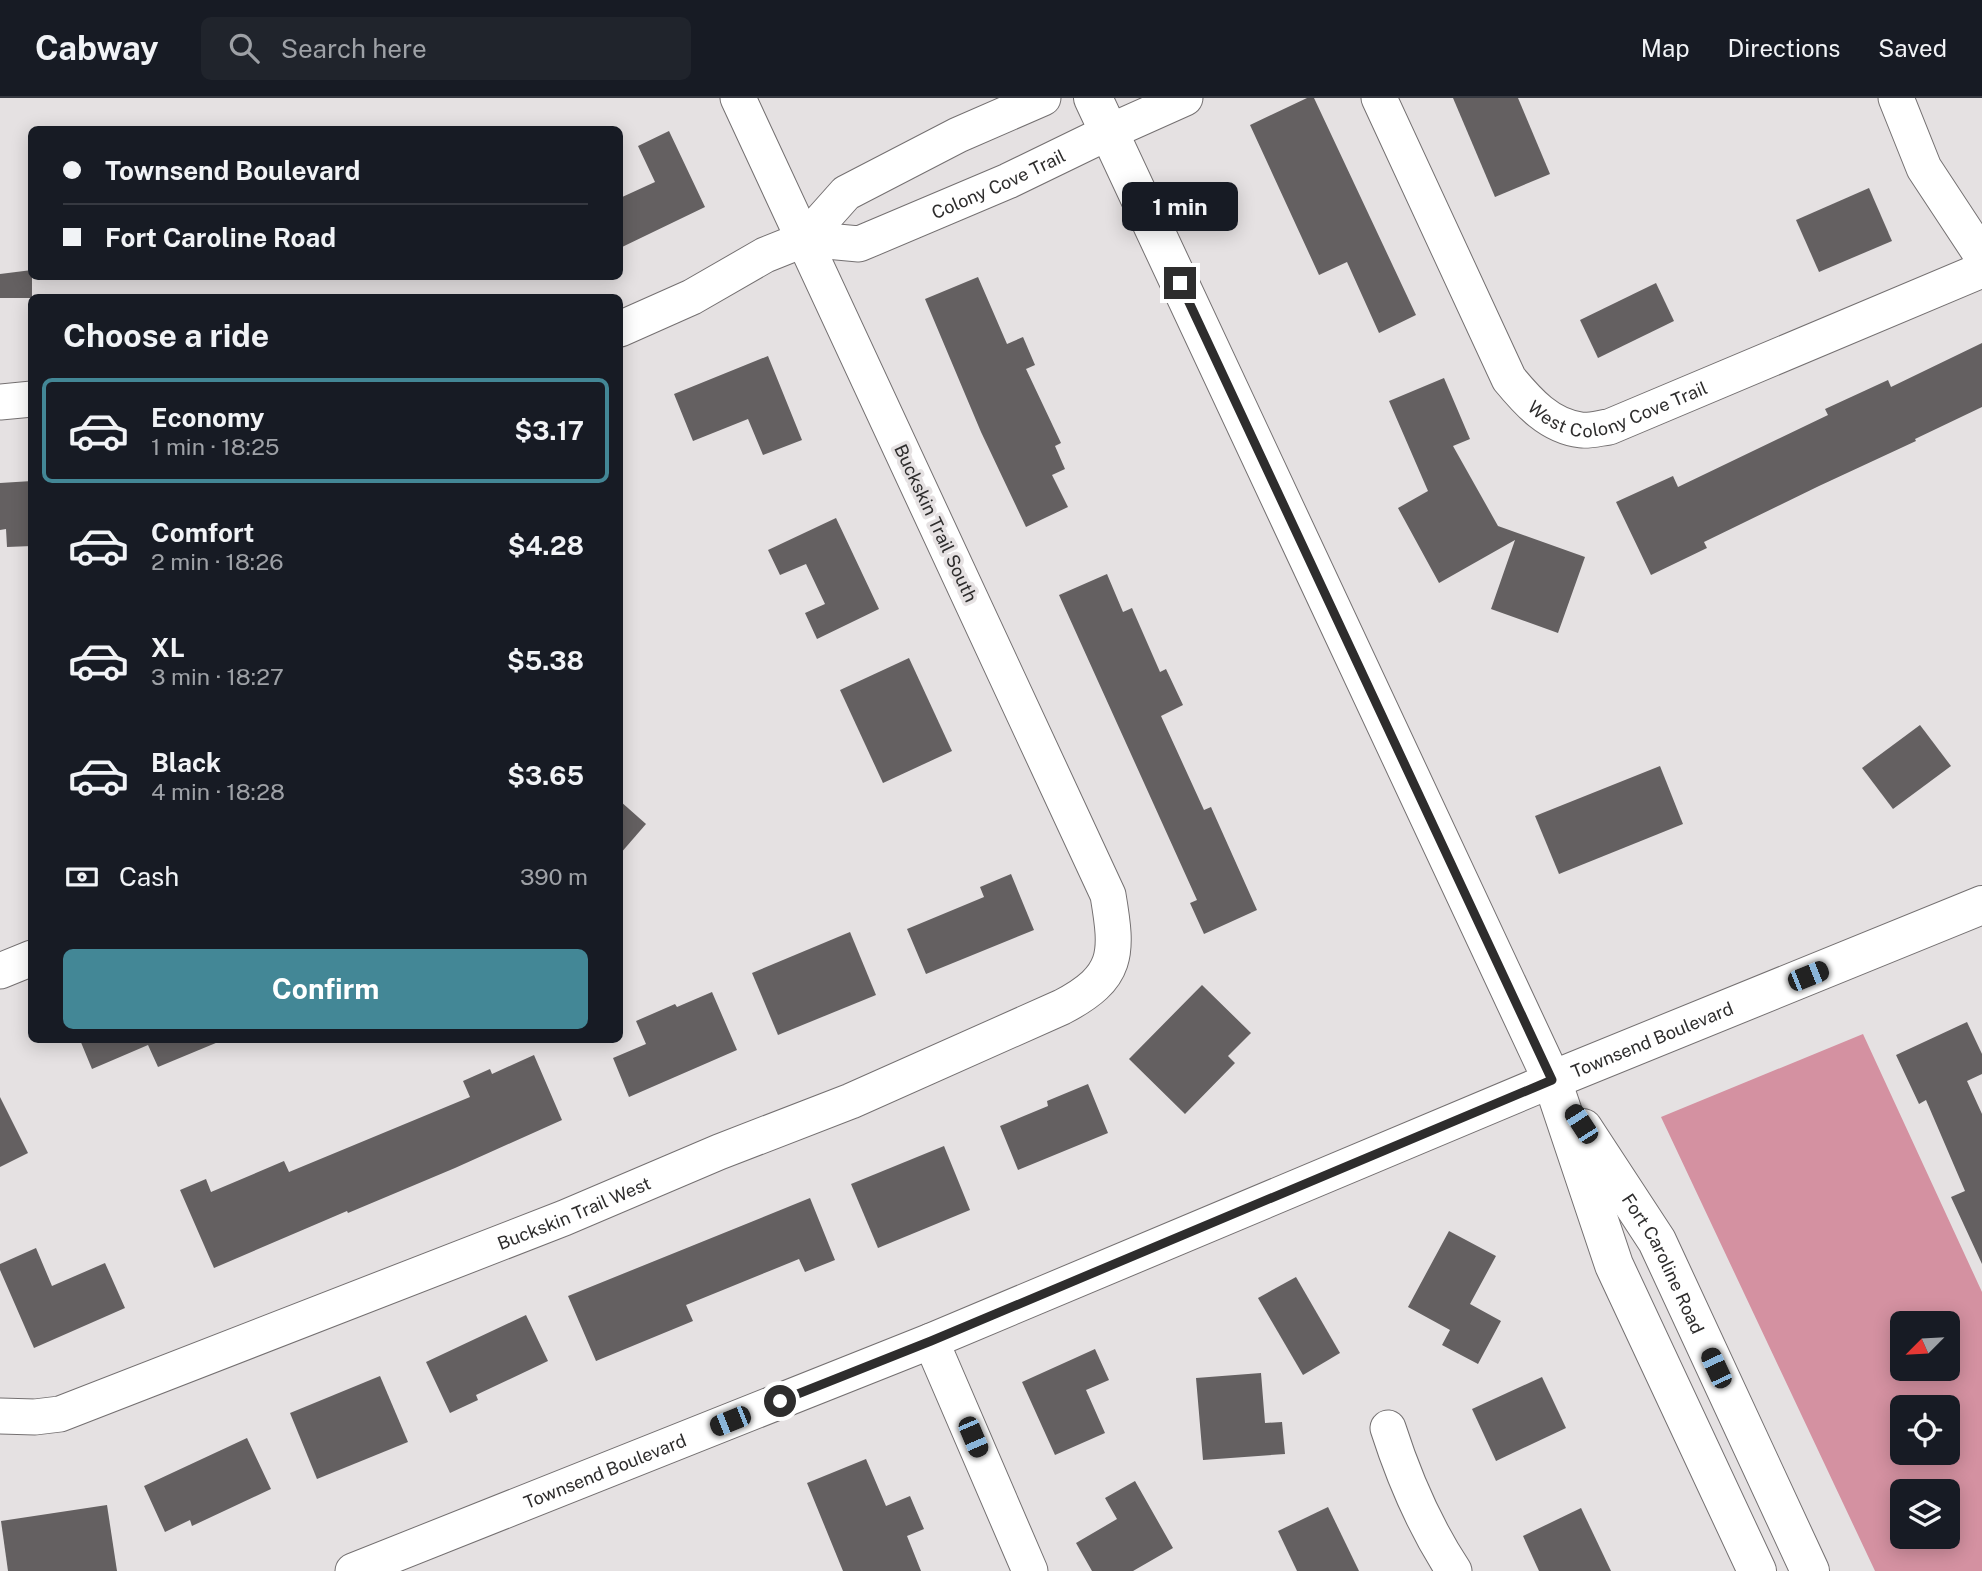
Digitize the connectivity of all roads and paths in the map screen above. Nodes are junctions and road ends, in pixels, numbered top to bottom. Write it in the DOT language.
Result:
graph roads {
  1 [pos="738,98"];
  2 [pos="1043,98"];
  3 [pos="1185,98"];
  4 [pos="1379,98"];
  5 [pos="1896,98"];
  6 [pos="1101,115"];
  7 [pos="805,239"];
  8 [pos="1982,256"];
  9 [pos="1982,270"];
  10 [pos="623,328"];
  11 [pos="28,399"];
  12 [pos="0,401"];
  13 [pos="1982,905"];
  14 [pos="1112,953"];
  15 [pos="28,960"];
  16 [pos="0,971"];
  17 [pos="1552,1080"];
  18 [pos="931,1341"];
  19 [pos="3,1417"];
  20 [pos="1388,1428"];
  21 [pos="353,1571"];
  22 [pos="1030,1571"];
  23 [pos="1454,1571"];
  24 [pos="1757,1571"];
  25 [pos="1810,1571"];
  1 -- 7 [label="street, Buckskin Trail South"];
  2 -- 7 [label="street, Colony Cove Trail"];
  3 -- 6 [label="street, Colony Cove Trail"];
  4 -- 9 [label="street, West Colony Cove Trail"];
  5 -- 8 [label="street"];
  6 -- 7 [label="street, Colony Cove Trail"];
  6 -- 17 [label="street, Fort Caroline Road"];
  7 -- 10 [label="street, Colony Cove Trail"];
  7 -- 14 [label="street, Buckskin Trail South"];
  11 -- 12 [label="street"];
  13 -- 17 [label="street, Townsend Boulevard"];
  14 -- 19 [label="street, Buckskin Trail West"];
  15 -- 16 [label="street"];
  17 -- 18 [label="street, Townsend Boulevard"];
  17 -- 24 [label="street, Fort Caroline Road"];
  17 -- 25 [label="street, Fort Caroline Road"];
  18 -- 21 [label="street, Townsend Boulevard"];
  18 -- 22 [label="street"];
  20 -- 23 [label="street"];
}
